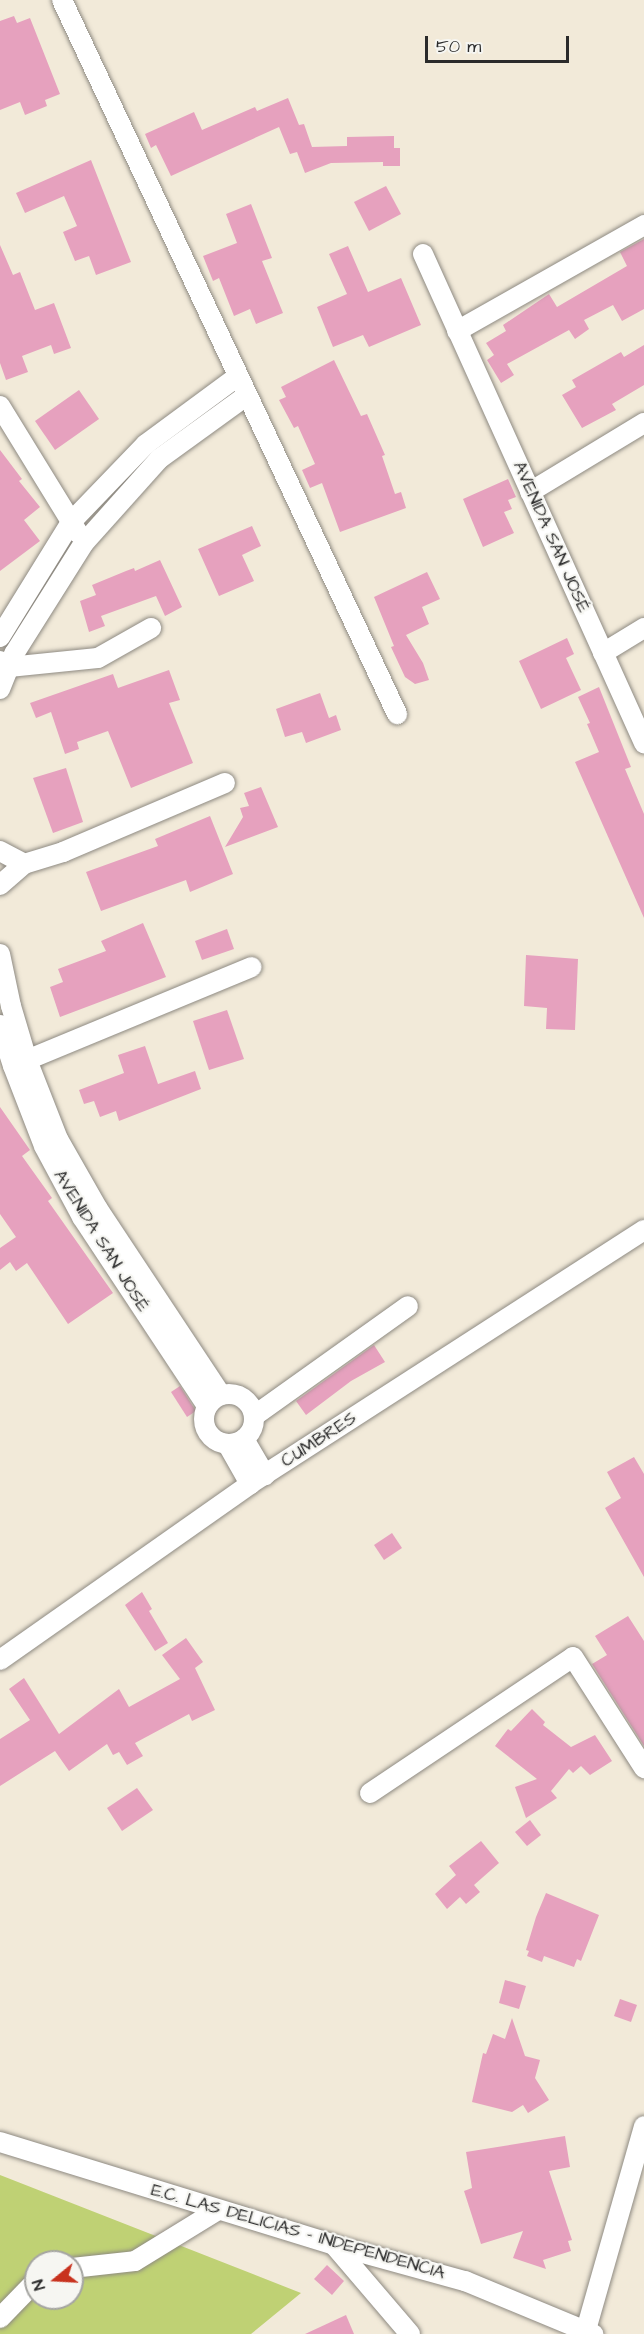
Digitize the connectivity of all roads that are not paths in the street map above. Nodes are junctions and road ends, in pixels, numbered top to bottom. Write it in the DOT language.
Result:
graph roads {
  1 [pos="62,0"];
  2 [pos="644,225"];
  3 [pos="423,254"];
  4 [pos="458,331"];
  5 [pos="237,377"];
  6 [pos="246,396"];
  7 [pos="0,406"];
  8 [pos="644,423"];
  9 [pos="530,492"];
  10 [pos="71,522"];
  11 [pos="84,543"];
  12 [pos="151,628"];
  13 [pos="644,628"];
  14 [pos="0,637"];
  15 [pos="603,653"];
  16 [pos="2,677"];
  17 [pos="398,714"];
  18 [pos="644,743"];
  19 [pos="225,783"];
  20 [pos="0,851"];
  21 [pos="24,864"];
  22 [pos="0,885"];
  23 [pos="0,954"];
  24 [pos="252,968"];
  25 [pos="0,1025"];
  26 [pos="20,1063"];
  27 [pos="644,1230"];
  28 [pos="408,1306"];
  29 [pos="214,1401"];
  30 [pos="254,1416"];
  31 [pos="236,1442"];
  32 [pos="258,1480"];
  33 [pos="0,1660"];
  34 [pos="644,1768"];
  35 [pos="370,1793"];
  36 [pos="644,2126"];
  37 [pos="0,2142"];
  38 [pos="218,2210"];
  39 [pos="334,2245"];
  40 [pos="84,2267"];
  41 [pos="24,2293"];
  42 [pos="0,2318"];
  43 [pos="589,2332"];
  44 [pos="410,2334"];
  1 -- 5 [label="street"];
  2 -- 4 [label="street"];
  3 -- 4 [label="street, AVENIDA SAN JOSÉ"];
  4 -- 9 [label="street, AVENIDA SAN JOSÉ"];
  5 -- 6 [label="street"];
  5 -- 10 [label="street"];
  6 -- 11 [label="street"];
  6 -- 17 [label="street"];
  7 -- 10 [label="street"];
  8 -- 9 [label="street"];
  9 -- 15 [label="street, AVENIDA SAN JOSÉ"];
  10 -- 11 [label="street"];
  10 -- 14 [label="street"];
  11 -- 16 [label="street"];
  12 -- 16 [label="street"];
  13 -- 15 [label="street"];
  15 -- 18 [label="street, AVENIDA SAN JOSÉ"];
  19 -- 21 [label="street"];
  20 -- 21 [label="street"];
  21 -- 22 [label="street"];
  23 -- 26 [label="street, AVENIDA SAN JOSÉ"];
  24 -- 26 [label="street"];
  25 -- 26 [label="street, AVENIDA SAN JOSÉ"];
  26 -- 29 [label="street, AVENIDA SAN JOSÉ"];
  27 -- 32 [label="street, CUMBRES"];
  28 -- 30 [label="street"];
  29 -- 30 [label="street"];
  29 -- 31 [label="street"];
  30 -- 31 [label="street"];
  31 -- 32 [label="street"];
  32 -- 33 [label="street, CUMBRES"];
  34 -- 35 [label="street"];
  36 -- 43 [label="street"];
  37 -- 38 [label="street, E.C. LAS DELICIAS - INDEPENDENCIA"];
  38 -- 39 [label="street, E.C. LAS DELICIAS - INDEPENDENCIA"];
  38 -- 40 [label="street"];
  39 -- 43 [label="street, E.C. LAS DELICIAS - INDEPENDENCIA"];
  39 -- 44 [label="street"];
  41 -- 42 [label="street"];
}
